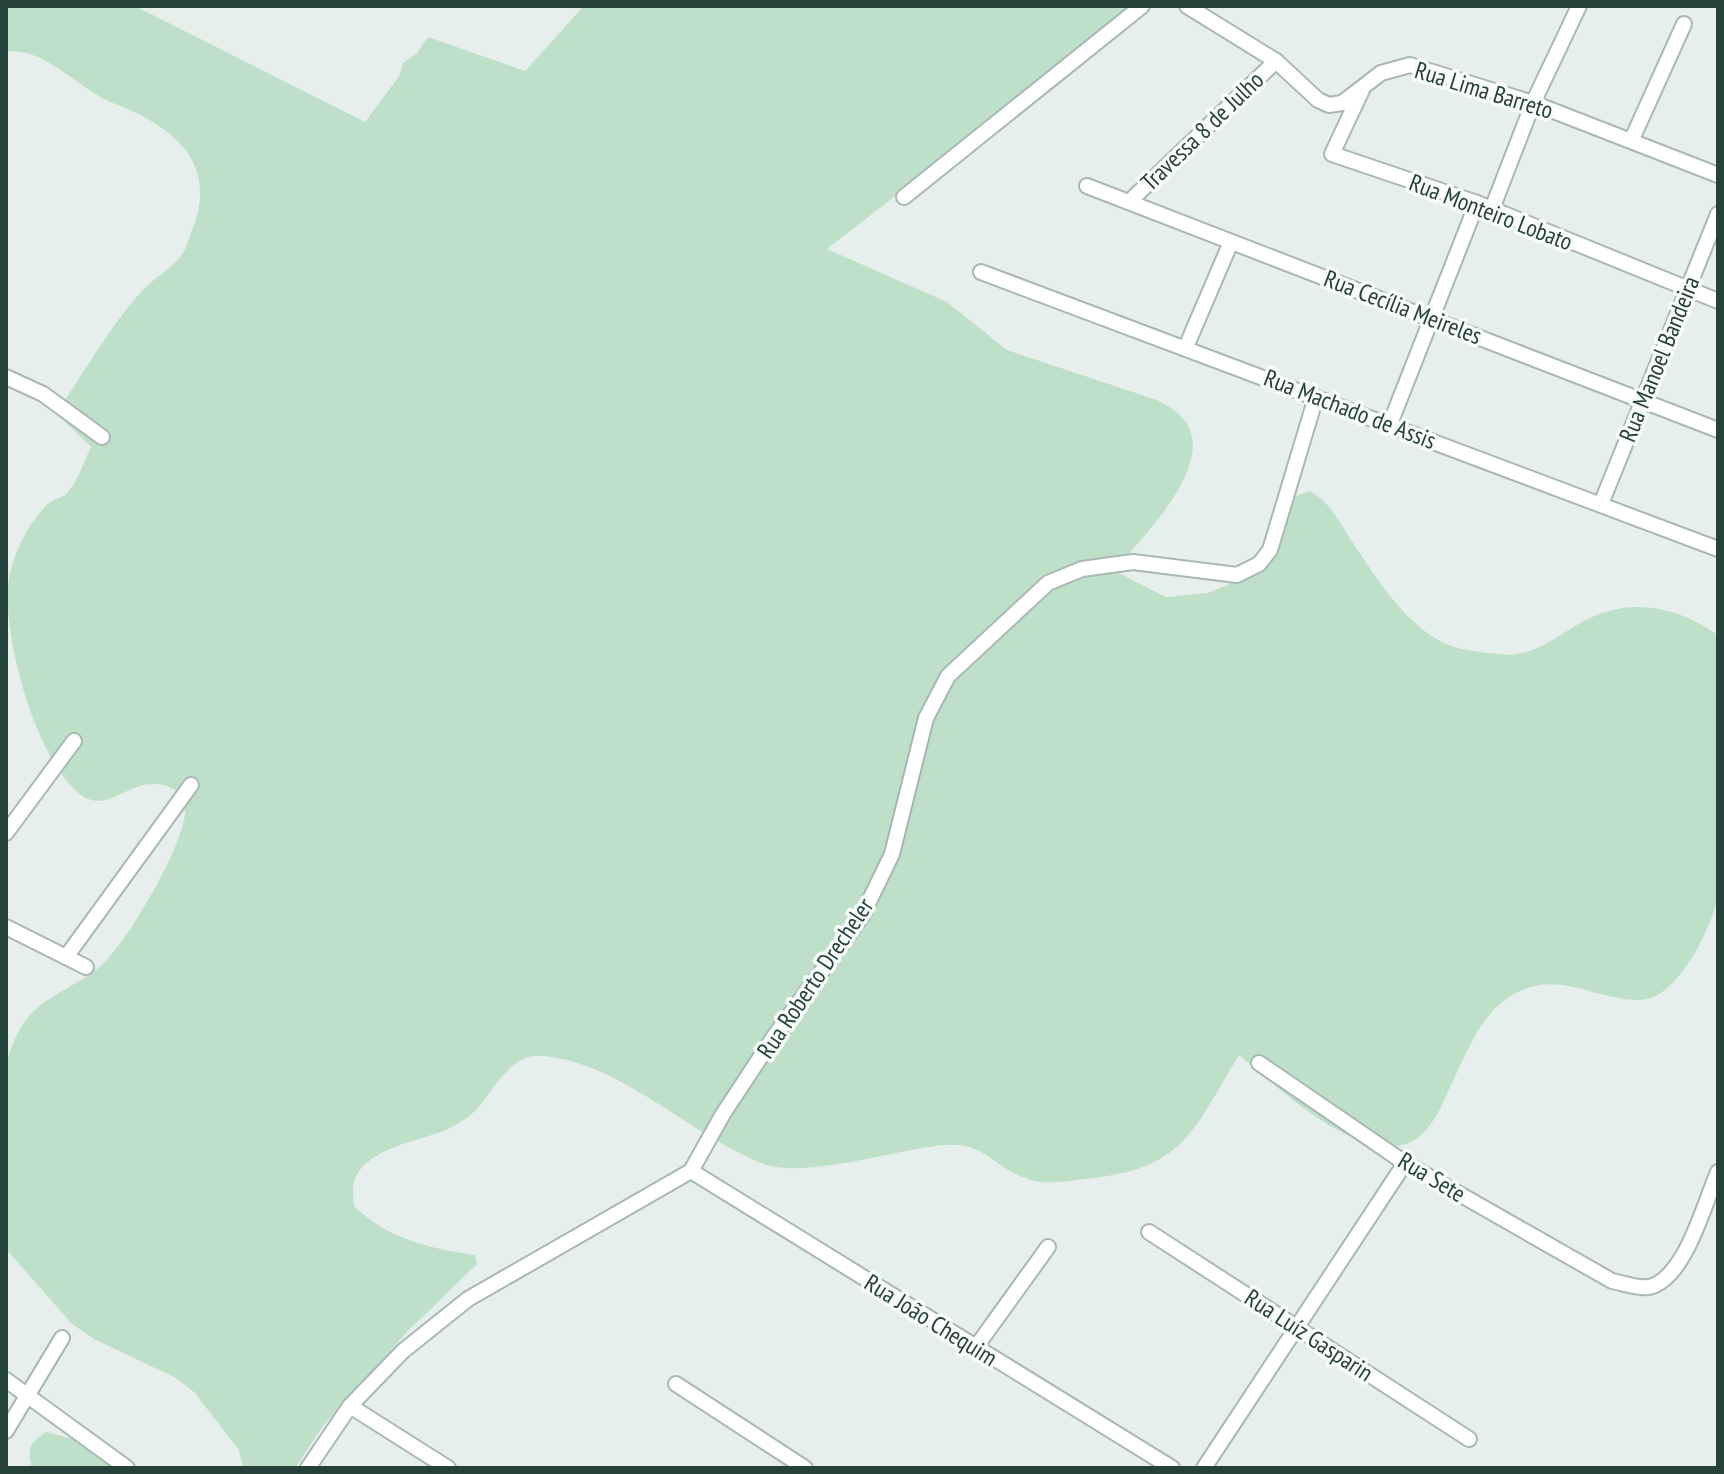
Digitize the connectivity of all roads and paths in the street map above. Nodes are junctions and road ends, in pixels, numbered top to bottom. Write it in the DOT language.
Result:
graph roads {
  1 [pos="1142,6"];
  2 [pos="1187,6"];
  3 [pos="1579,6"];
  4 [pos="1684,24"];
  5 [pos="1276,61"];
  6 [pos="1364,87"];
  7 [pos="1533,103"];
  8 [pos="1632,139"];
  9 [pos="1718,175"];
  10 [pos="1087,186"];
  11 [pos="904,197"];
  12 [pos="1129,202"];
  13 [pos="1484,206"];
  14 [pos="1718,214"];
  15 [pos="1231,242"];
  16 [pos="981,272"];
  17 [pos="1687,289"];
  18 [pos="1718,301"];
  19 [pos="1431,317"];
  20 [pos="1186,347"];
  21 [pos="6,377"];
  22 [pos="1316,397"];
  23 [pos="1642,400"];
  24 [pos="1390,424"];
  25 [pos="1718,430"];
  26 [pos="102,437"];
  27 [pos="1601,504"];
  28 [pos="1718,549"];
  29 [pos="74,741"];
  30 [pos="191,785"];
  31 [pos="6,833"];
  32 [pos="6,927"];
  33 [pos="66,957"];
  34 [pos="86,967"];
  35 [pos="1259,1063"];
  36 [pos="1405,1163"];
  37 [pos="691,1171"];
  38 [pos="1718,1172"];
  39 [pos="1713,1196"];
  40 [pos="1149,1232"];
  41 [pos="1048,1247"];
  42 [pos="1296,1327"];
  43 [pos="62,1338"];
  44 [pos="976,1347"];
  45 [pos="6,1380"];
  46 [pos="676,1384"];
  47 [pos="29,1396"];
  48 [pos="350,1406"];
  49 [pos="6,1431"];
  50 [pos="1469,1439"];
  51 [pos="127,1468"];
  52 [pos="308,1468"];
  53 [pos="448,1468"];
  54 [pos="805,1468"];
  55 [pos="1172,1468"];
  56 [pos="1204,1468"];
  1 -- 11 [label="street"];
  2 -- 5 [label="street, Rua Lima Barreto"];
  3 -- 7 [label="street"];
  4 -- 8 [label="street"];
  5 -- 6 [label="street, Rua Lima Barreto"];
  5 -- 12 [label="street, Travessa 8 de Julho"];
  6 -- 7 [label="street, Rua Lima Barreto"];
  6 -- 13 [label="street, Rua Monteiro Lobato"];
  7 -- 8 [label="street, Rua Lima Barreto"];
  7 -- 13 [label="street"];
  8 -- 9 [label="street, Rua Lima Barreto"];
  10 -- 12 [label="street, Rua Cecília Meireles"];
  12 -- 15 [label="street, Rua Cecília Meireles"];
  13 -- 17 [label="street, Rua Monteiro Lobato"];
  13 -- 19 [label="street"];
  14 -- 17 [label="street, Rua Manoel Bandeira"];
  15 -- 19 [label="street, Rua Cecília Meireles"];
  15 -- 20 [label="street"];
  16 -- 20 [label="street, Rua Machado de Assis"];
  17 -- 18 [label="street, Rua Monteiro Lobato"];
  17 -- 23 [label="street, Rua Manoel Bandeira"];
  19 -- 23 [label="street, Rua Cecília Meireles"];
  19 -- 24 [label="street"];
  20 -- 22 [label="street, Rua Machado de Assis"];
  21 -- 26 [label="street"];
  22 -- 24 [label="street, Rua Machado de Assis"];
  22 -- 37 [label="street, Rua Roberto Drecheler"];
  23 -- 25 [label="street, Rua Cecília Meireles"];
  23 -- 27 [label="street, Rua Manoel Bandeira"];
  24 -- 27 [label="street, Rua Machado de Assis"];
  27 -- 28 [label="street, Rua Machado de Assis"];
  29 -- 31 [label="street"];
  30 -- 33 [label="street"];
  32 -- 33 [label="street"];
  33 -- 34 [label="street"];
  35 -- 36 [label="street, Rua Sete"];
  36 -- 39 [label="street, Rua Sete"];
  36 -- 42 [label="street"];
  37 -- 44 [label="street, Rua João Chequim"];
  37 -- 48 [label="street, Rua Roberto Drecheler"];
  38 -- 39 [label="street"];
  40 -- 42 [label="street, Rua Luíz Gasparin"];
  41 -- 44 [label="street"];
  42 -- 50 [label="street, Rua Luíz Gasparin"];
  42 -- 56 [label="street"];
  43 -- 47 [label="street"];
  44 -- 55 [label="street, Rua João Chequim"];
  45 -- 47 [label="street"];
  46 -- 54 [label="street"];
  47 -- 49 [label="street"];
  47 -- 51 [label="street"];
  48 -- 52 [label="street, Rua Roberto Drecheler"];
  48 -- 53 [label="street"];
}
